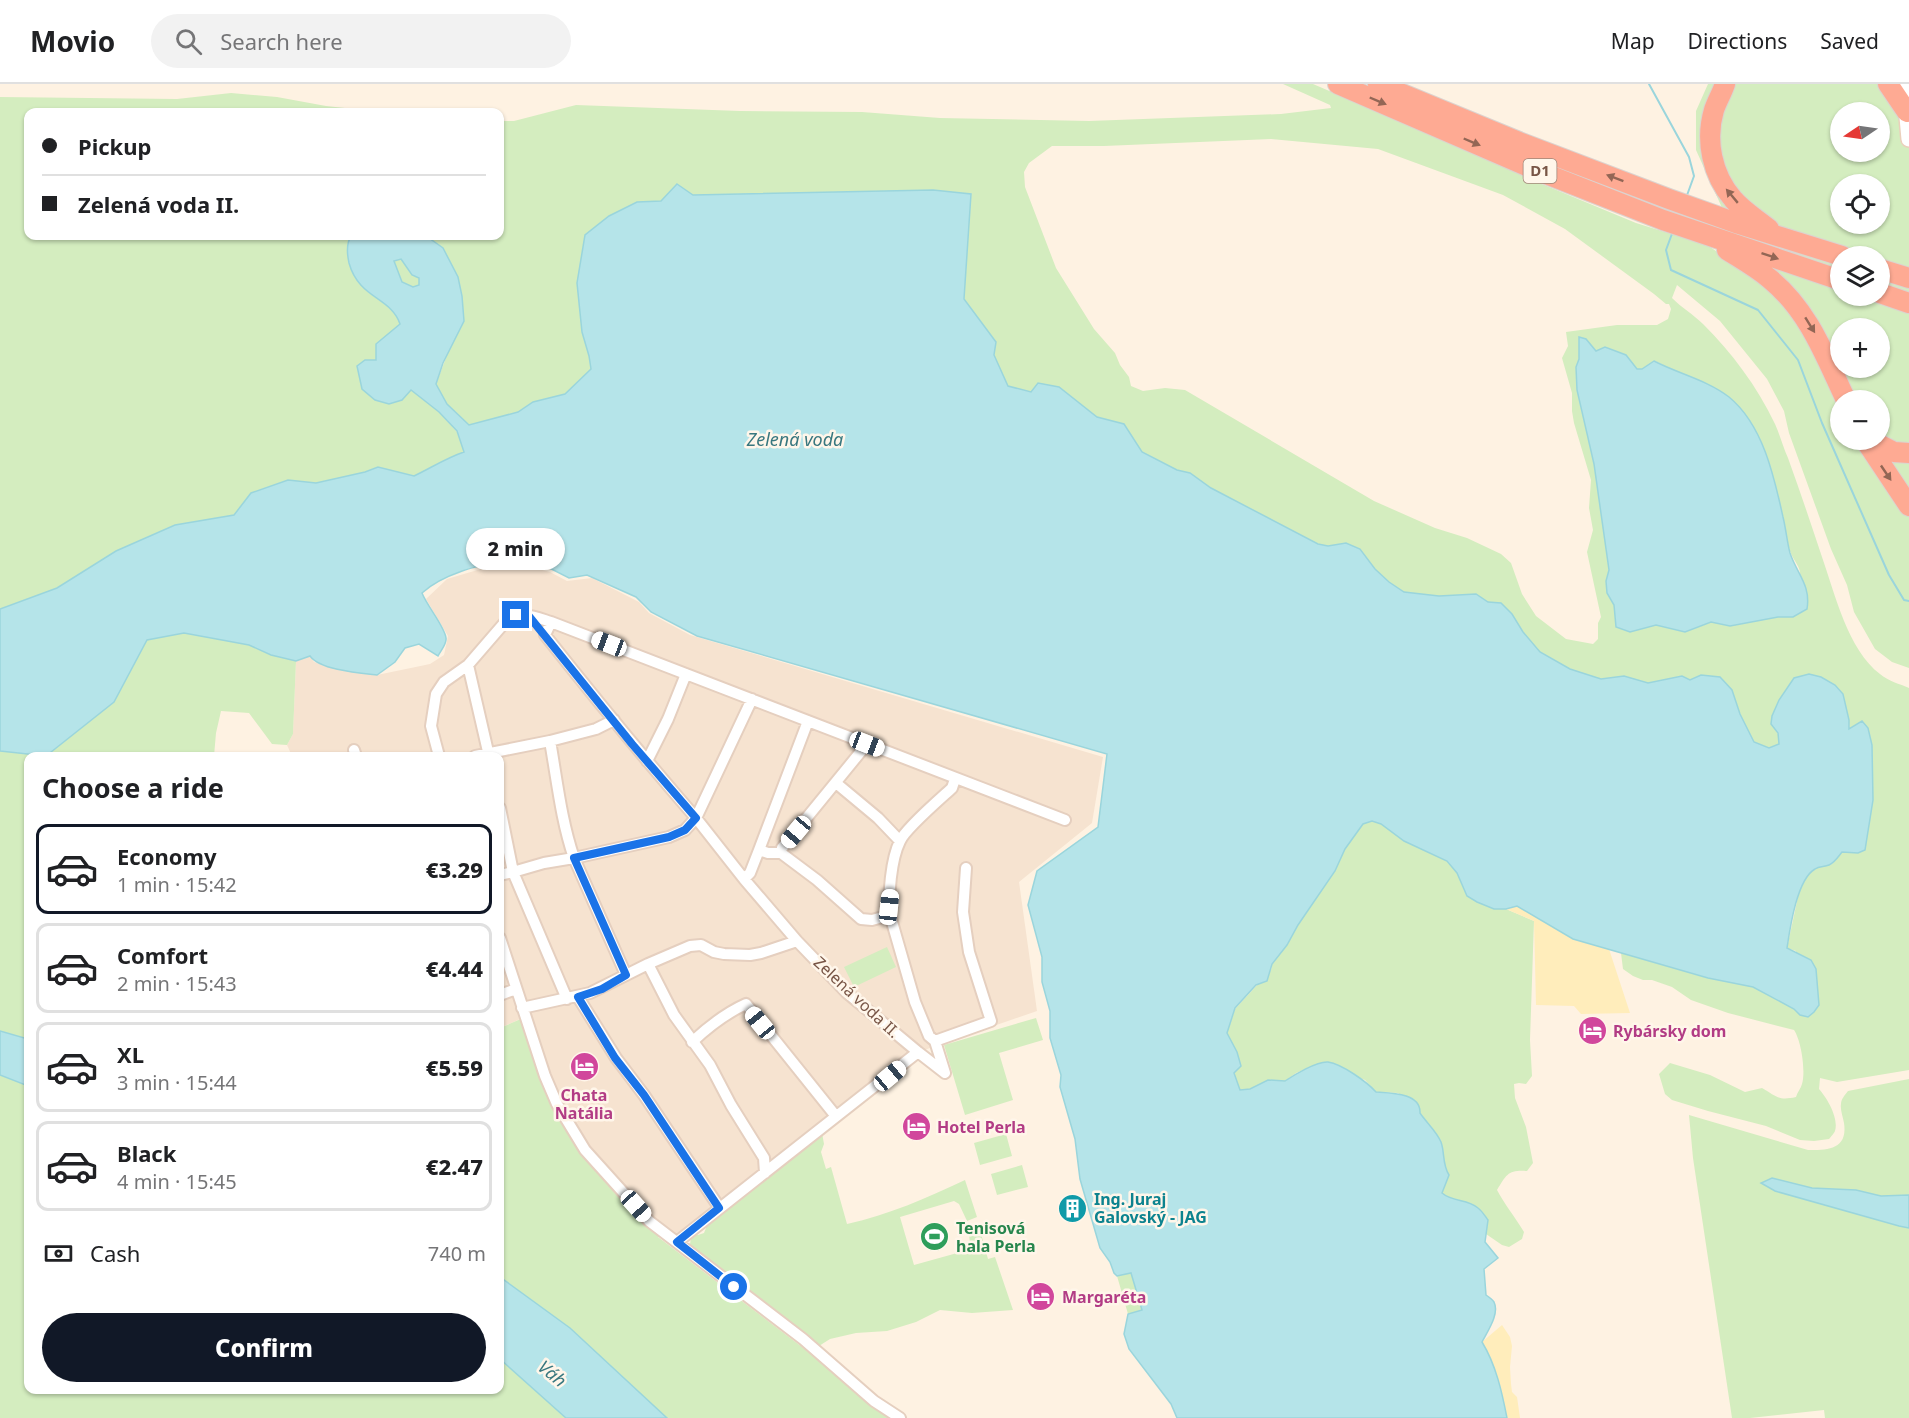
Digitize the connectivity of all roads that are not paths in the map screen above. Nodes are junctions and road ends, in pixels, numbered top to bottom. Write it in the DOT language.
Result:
graph roads {
  1 [pos="1338,84"];
  2 [pos="1378,84"];
  3 [pos="1725,84"];
  4 [pos="1901,86"];
  5 [pos="1906,112"];
  6 [pos="1909,139"];
  7 [pos="1775,235"];
  8 [pos="1714,238"];
  9 [pos="1830,252"];
  10 [pos="1890,272"];
  11 [pos="1830,277"];
  12 [pos="1909,278"];
  13 [pos="1890,296"];
  14 [pos="1909,303"];
  15 [pos="1841,390"];
  16 [pos="1871,450"];
  17 [pos="1890,450"];
  18 [pos="1909,453"];
  19 [pos="1909,506"];
  20 [pos="528,615"];
  21 [pos="551,622"];
  22 [pos="545,635"];
  23 [pos="468,665"];
  24 [pos="686,674"];
  25 [pos="752,699"];
  26 [pos="614,720"];
  27 [pos="808,721"];
  28 [pos="550,741"];
  29 [pos="867,744"];
  30 [pos="438,752"];
  31 [pos="488,752"];
  32 [pos="498,752"];
  33 [pos="647,761"];
  34 [pos="955,779"];
  35 [pos="836,783"];
  36 [pos="696,818"];
  37 [pos="1065,820"];
  38 [pos="504,828"];
  39 [pos="900,841"];
  40 [pos="759,850"];
  41 [pos="781,853"];
  42 [pos="574,858"];
  43 [pos="966,868"];
  44 [pos="513,872"];
  45 [pos="504,874"];
  46 [pos="744,879"];
  47 [pos="890,915"];
  48 [pos="797,941"];
  49 [pos="504,951"];
  50 [pos="648,964"];
  51 [pos="626,975"];
  52 [pos="516,989"];
  53 [pos="504,994"];
  54 [pos="572,998"];
  55 [pos="522,1008"];
  56 [pos="932,1039"];
  57 [pos="692,1042"];
  58 [pos="916,1050"];
  59 [pos="835,1115"];
  60 [pos="764,1158"];
  61 [pos="778,1162"];
  62 [pos="765,1173"];
  63 [pos="719,1208"];
  64 [pos="677,1242"];
  65 [pos="900,1418"];
  1 -- 8 [label="highway, D1, one-way"];
  7 -- 2 [label="highway, D1, one-way"];
  7 -- 3 [label="highway, one-way"];
  4 -- 5 [label="highway"];
  5 -- 6 [label="main road"];
  7 -- 9 [label="highway, D1"];
  8 -- 11 [label="highway, D1, one-way"];
  8 -- 15 [label="highway, one-way"];
  10 -- 12 [label="highway"];
  13 -- 14 [label="highway"];
  16 -- 19 [label="highway, one-way"];
  17 -- 18 [label="highway"];
  20 -- 21 [label="street"];
  20 -- 22 [label="street, Zelená voda II."];
  20 -- 23 [label="street"];
  21 -- 22 [label="street"];
  21 -- 24 [label="street"];
  22 -- 26 [label="street, Zelená voda II."];
  23 -- 30 [label="street"];
  23 -- 31 [label="street"];
  24 -- 25 [label="street"];
  24 -- 33 [label="street"];
  25 -- 27 [label="street"];
  25 -- 36 [label="street"];
  26 -- 28 [label="street"];
  26 -- 33 [label="street, Zelená voda II."];
  27 -- 29 [label="street"];
  27 -- 40 [label="street"];
  28 -- 32 [label="street"];
  28 -- 42 [label="street"];
  29 -- 34 [label="street"];
  29 -- 35 [label="street"];
  33 -- 36 [label="street, Zelená voda II."];
  34 -- 37 [label="street"];
  34 -- 39 [label="street"];
  35 -- 39 [label="street"];
  35 -- 41 [label="street"];
  36 -- 42 [label="street"];
  36 -- 46 [label="street, Zelená voda II."];
  38 -- 44 [label="street"];
  39 -- 47 [label="street, Zelená voda II."];
  40 -- 41 [label="street"];
  40 -- 46 [label="street"];
  41 -- 47 [label="street"];
  42 -- 44 [label="street"];
  42 -- 51 [label="street"];
  43 -- 56 [label="street"];
  44 -- 45 [label="street"];
  44 -- 54 [label="street"];
  46 -- 48 [label="street, Zelená voda II."];
  47 -- 56 [label="street, Zelená voda II."];
  48 -- 50 [label="street"];
  48 -- 58 [label="street, Zelená voda II."];
  49 -- 52 [label="street"];
  50 -- 51 [label="street"];
  50 -- 57 [label="street"];
  51 -- 54 [label="street"];
  52 -- 53 [label="street"];
  52 -- 55 [label="street"];
  54 -- 55 [label="street"];
  54 -- 63 [label="street"];
  55 -- 64 [label="street"];
  56 -- 58 [label="street"];
  56 -- 58 [label="street, Zelená voda II."];
  57 -- 59 [label="street"];
  57 -- 60 [label="street"];
  58 -- 59 [label="street"];
  59 -- 61 [label="street"];
  60 -- 61 [label="street"];
  60 -- 62 [label="street"];
  61 -- 62 [label="street"];
  62 -- 63 [label="street"];
  63 -- 64 [label="street"];
  64 -- 65 [label="street"];
}
